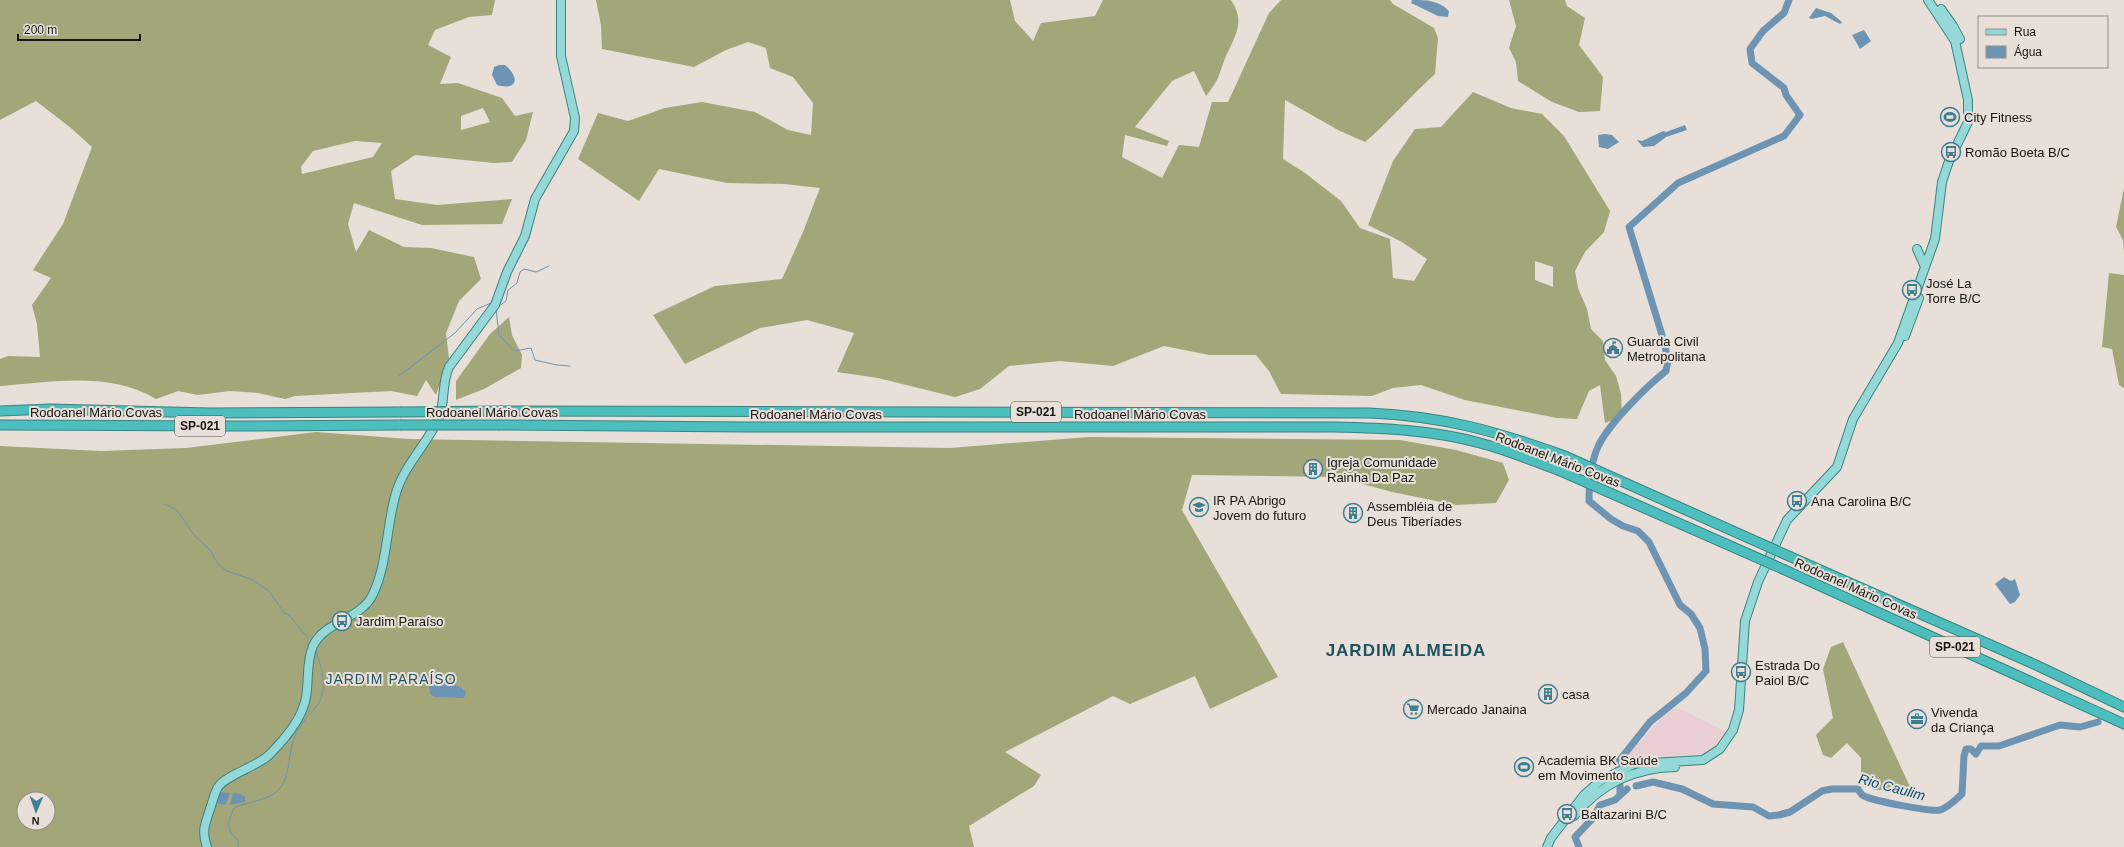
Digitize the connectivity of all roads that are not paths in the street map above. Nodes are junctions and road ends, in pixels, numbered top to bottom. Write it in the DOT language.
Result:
graph roads {
  1 [pos="561,0"];
  2 [pos="1928,0"];
  3 [pos="1934,0"];
  4 [pos="1917,250"];
  5 [pos="1925,266"];
  6 [pos="0,411"];
  7 [pos="0,425"];
  8 [pos="2124,707"];
  9 [pos="2124,724"];
  10 [pos="1638,763"];
  11 [pos="1642,772"];
  12 [pos="1614,778"];
  13 [pos="207,847"];
  14 [pos="1547,847"];
  15 [pos="1553,847"];
  1 -- 13 [label="main road"];
  2 -- 5 [label="main road"];
  3 -- 11 [label="main road"];
  4 -- 5 [label="main road"];
  5 -- 10 [label="main road"];
  6 -- 8 [label="highway, Rodoanel Mário Covas / SP-021, bridge"];
  7 -- 9 [label="highway, Rodoanel Mário Covas / SP-021, bridge"];
  10 -- 11 [label="main road"];
  10 -- 12 [label="main road"];
  11 -- 12 [label="main road"];
  12 -- 14 [label="main road"];
  12 -- 15 [label="main road"];
}
